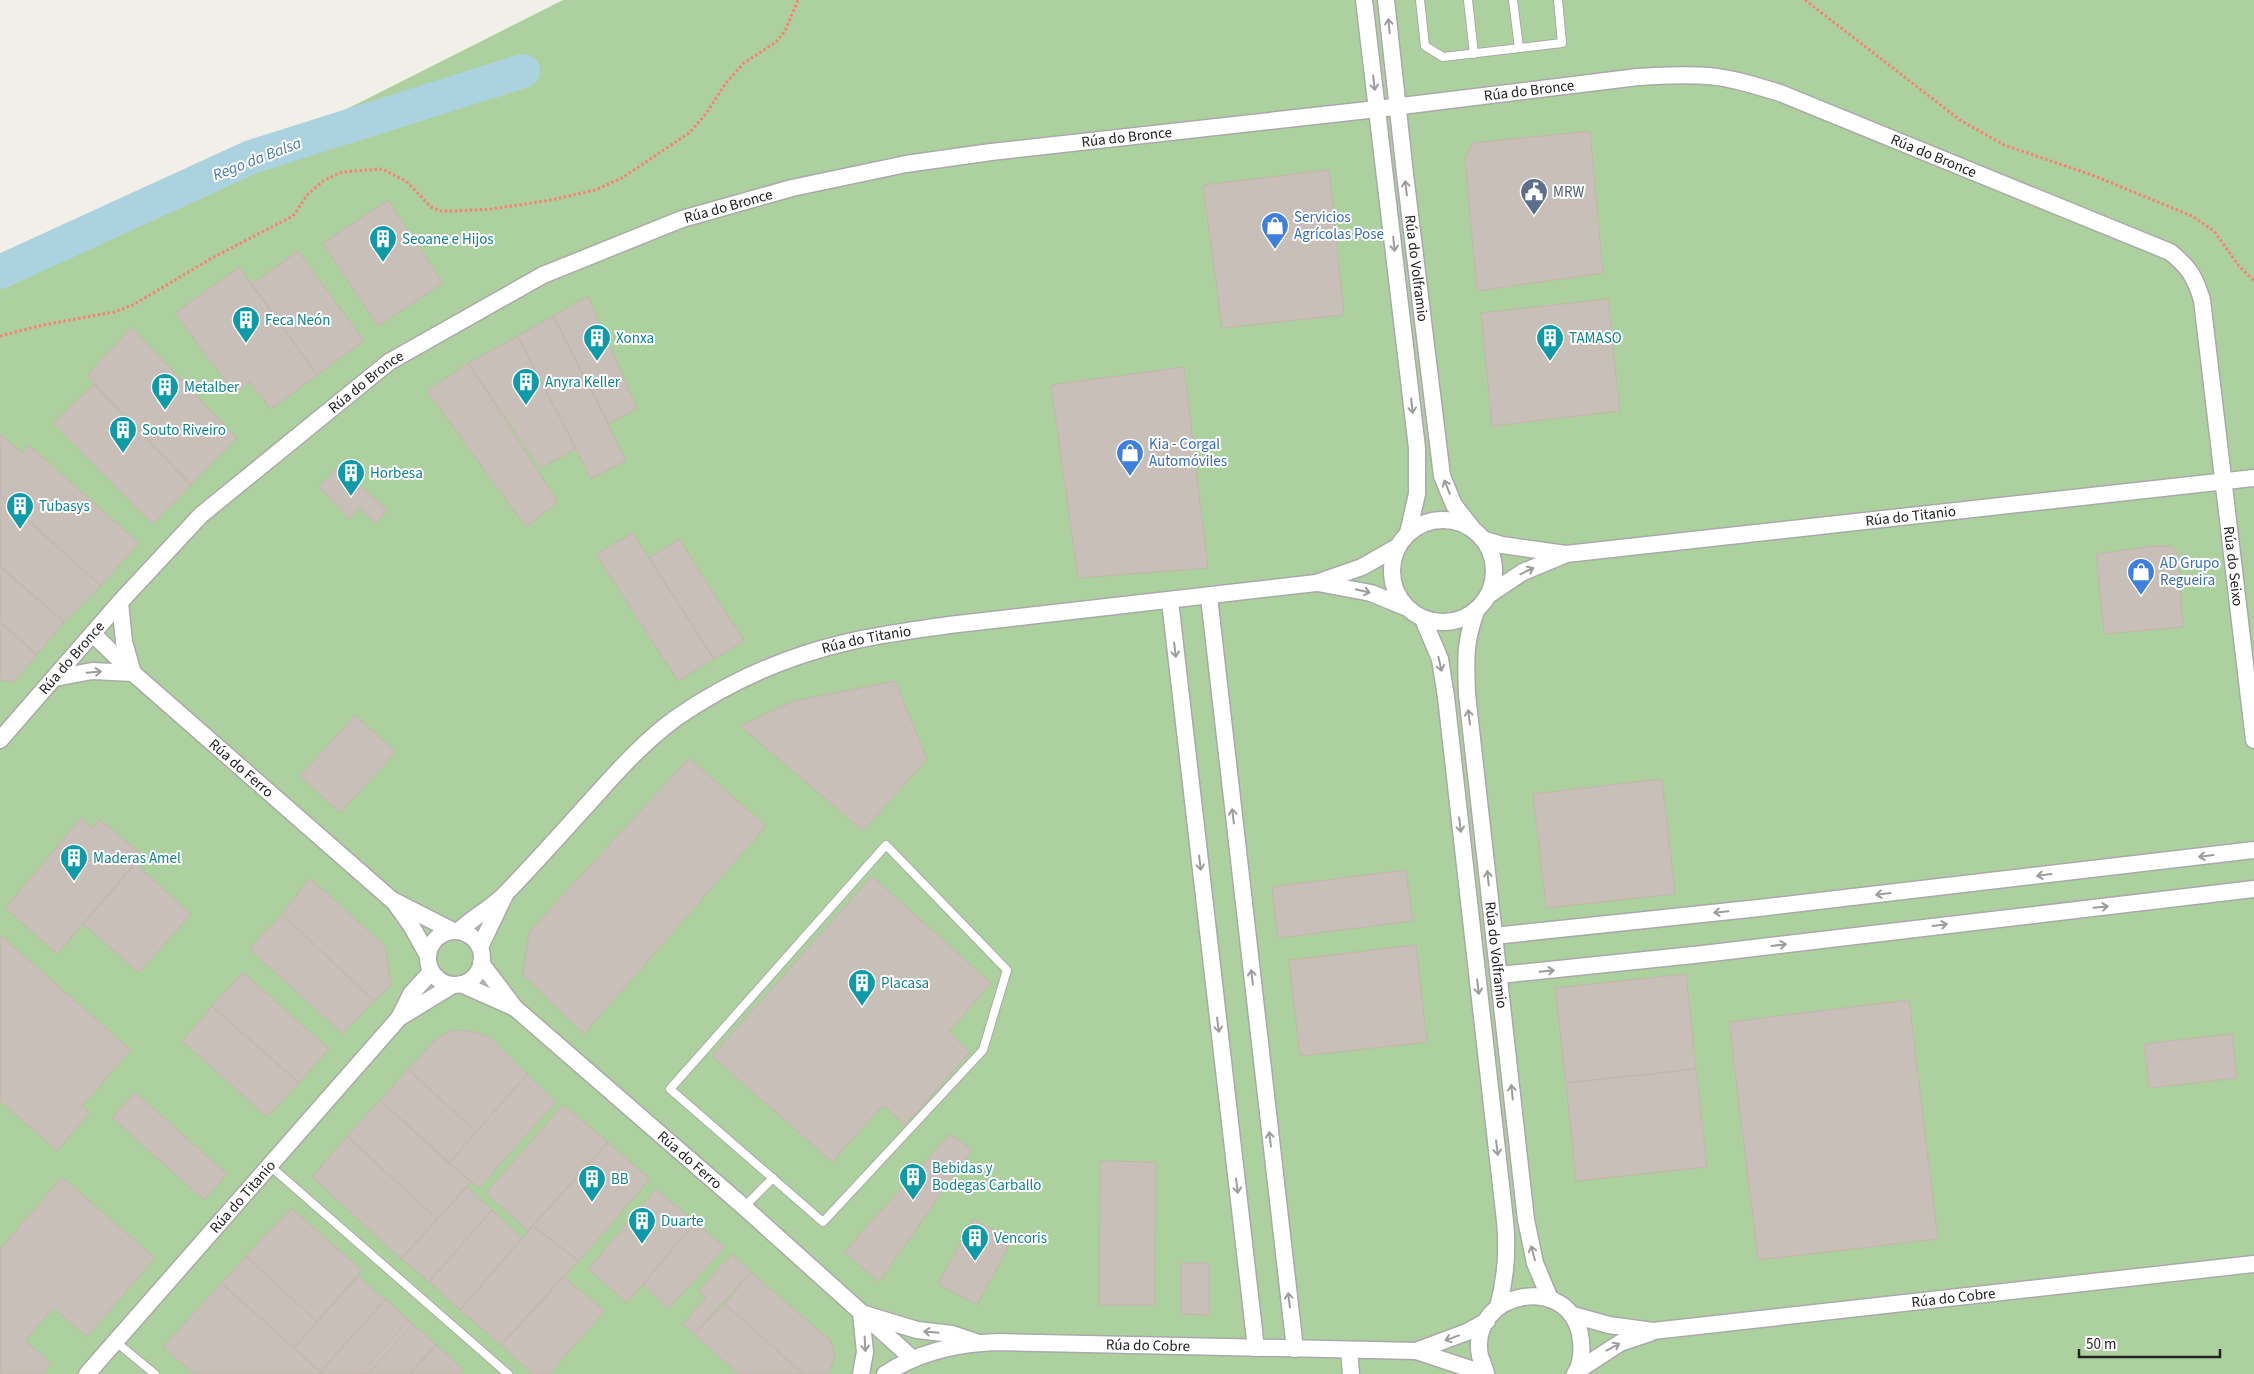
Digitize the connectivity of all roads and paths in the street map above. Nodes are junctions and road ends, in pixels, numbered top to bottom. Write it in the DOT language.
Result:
graph roads {
  1 [pos="798,0"];
  2 [pos="1364,0"];
  3 [pos="1386,0"];
  4 [pos="1420,0"];
  5 [pos="1468,0"];
  6 [pos="1514,0"];
  7 [pos="1558,0"];
  8 [pos="1805,0"];
  9 [pos="1519,48"];
  10 [pos="1474,54"];
  11 [pos="1398,106"];
  12 [pos="1377,109"];
  13 [pos="2254,281"];
  14 [pos="0,336"];
  15 [pos="2254,478"];
  16 [pos="2224,482"];
  17 [pos="1472,528"];
  18 [pos="1408,533"];
  19 [pos="1484,540"];
  20 [pos="1397,547"];
  21 [pos="1566,554"];
  22 [pos="1316,583"];
  23 [pos="1490,594"];
  24 [pos="1209,597"];
  25 [pos="1170,601"];
  26 [pos="120,602"];
  27 [pos="1407,608"];
  28 [pos="1477,609"];
  29 [pos="1423,619"];
  30 [pos="93,634"];
  31 [pos="133,673"];
  32 [pos="55,678"];
  33 [pos="2,732"];
  34 [pos="2254,740"];
  35 [pos="2254,850"];
  36 [pos="2254,889"];
  37 [pos="505,894"];
  38 [pos="392,900"];
  39 [pos="455,930"];
  40 [pos="1494,936"];
  41 [pos="427,954"];
  42 [pos="481,955"];
  43 [pos="431,972"];
  44 [pos="1499,976"];
  45 [pos="457,985"];
  46 [pos="515,1008"];
  47 [pos="399,1018"];
  48 [pos="270,1166"];
  49 [pos="773,1178"];
  50 [pos="744,1207"];
  51 [pos="2254,1264"];
  52 [pos="1550,1299"];
  53 [pos="1498,1307"];
  54 [pos="861,1313"];
  55 [pos="1573,1315"];
  56 [pos="1487,1321"];
  57 [pos="1653,1331"];
  58 [pos="116,1342"];
  59 [pos="978,1343"];
  60 [pos="1256,1348"];
  61 [pos="1295,1349"];
  62 [pos="1349,1350"];
  63 [pos="1416,1351"];
  64 [pos="913,1359"];
  65 [pos="1576,1372"];
  66 [pos="890,1373"];
  67 [pos="87,1374"];
  68 [pos="155,1374"];
  69 [pos="508,1374"];
  70 [pos="861,1374"];
  71 [pos="1351,1374"];
  72 [pos="1486,1374"];
  1 -- 14 [label="path"];
  2 -- 12 [label="street, Rúa do Volframio, one-way"];
  11 -- 3 [label="street, Rúa do Volframio, one-way"];
  4 -- 10 [label="lane"];
  5 -- 10 [label="lane"];
  6 -- 9 [label="lane"];
  7 -- 9 [label="lane"];
  8 -- 13 [label="path"];
  9 -- 10 [label="lane"];
  11 -- 12 [label="street, Rúa do Bronce"];
  11 -- 16 [label="street, Rúa do Bronce"];
  17 -- 11 [label="street, Rúa do Volframio, one-way"];
  12 -- 18 [label="street, Rúa do Volframio, one-way"];
  12 -- 26 [label="street, Rúa do Bronce"];
  15 -- 16 [label="street, Rúa do Titanio"];
  16 -- 21 [label="street, Rúa do Titanio"];
  16 -- 34 [label="street, Rúa do Seixo"];
  17 -- 18 [label="street"];
  17 -- 19 [label="street"];
  18 -- 20 [label="street"];
  19 -- 21 [label="street"];
  19 -- 23 [label="street"];
  20 -- 22 [label="street"];
  20 -- 27 [label="street"];
  23 -- 21 [label="street, one-way"];
  22 -- 24 [label="street, Rúa do Titanio"];
  22 -- 27 [label="street, one-way"];
  23 -- 28 [label="street"];
  24 -- 25 [label="street, Rúa do Titanio"];
  61 -- 24 [label="street, one-way"];
  25 -- 37 [label="street, Rúa do Titanio"];
  25 -- 60 [label="street, one-way"];
  26 -- 30 [label="street, Rúa do Bronce"];
  26 -- 31 [label="street"];
  27 -- 29 [label="street"];
  28 -- 29 [label="street"];
  40 -- 28 [label="street, Rúa do Volframio, one-way"];
  29 -- 53 [label="street, Rúa do Volframio, one-way"];
  30 -- 31 [label="street, Rúa do Ferro"];
  30 -- 32 [label="street, Rúa do Bronce"];
  32 -- 31 [label="street, one-way"];
  31 -- 38 [label="street, Rúa do Ferro"];
  32 -- 33 [label="street, Rúa do Bronce"];
  35 -- 40 [label="street, one-way"];
  44 -- 36 [label="street, one-way"];
  37 -- 39 [label="street, Rúa do Titanio"];
  37 -- 42 [label="street, Rúa do Titanio"];
  38 -- 39 [label="street, Rúa do Ferro"];
  38 -- 41 [label="street, Rúa do Ferro"];
  39 -- 41 [label="street"];
  39 -- 42 [label="street"];
  40 -- 44 [label="street, Rúa do Volframio"];
  41 -- 43 [label="street"];
  42 -- 45 [label="street"];
  42 -- 46 [label="street, Rúa do Ferro"];
  43 -- 45 [label="street"];
  43 -- 47 [label="street, Rúa do Titanio"];
  52 -- 44 [label="street, Rúa do Volframio, one-way"];
  45 -- 46 [label="street, Rúa do Ferro"];
  45 -- 47 [label="street, Rúa do Titanio"];
  46 -- 50 [label="street, Rúa do Ferro"];
  47 -- 48 [label="street, Rúa do Titanio"];
  48 -- 58 [label="street, Rúa do Titanio"];
  48 -- 69 [label="lane"];
  49 -- 49 [label="lane"];
  49 -- 50 [label="lane"];
  50 -- 54 [label="street, Rúa do Ferro"];
  51 -- 57 [label="street, Rúa do Cobre"];
  52 -- 53 [label="street"];
  52 -- 55 [label="street"];
  53 -- 56 [label="street"];
  59 -- 54 [label="street, Rúa do Ferro, one-way"];
  54 -- 64 [label="street, Rúa do Ferro"];
  54 -- 70 [label="street, one-way"];
  55 -- 57 [label="street"];
  55 -- 65 [label="street"];
  56 -- 63 [label="street, one-way"];
  56 -- 72 [label="street"];
  65 -- 57 [label="street, one-way"];
  58 -- 67 [label="street, Rúa do Titanio"];
  58 -- 68 [label="lane"];
  59 -- 60 [label="street, Rúa do Cobre"];
  59 -- 64 [label="street, Rúa do Cobre"];
  60 -- 61 [label="street, Rúa do Cobre"];
  61 -- 62 [label="street, Rúa do Cobre"];
  62 -- 63 [label="street, Rúa do Cobre"];
  62 -- 71 [label="street"];
  63 -- 72 [label="street"];
  64 -- 66 [label="street, Rúa do Cobre"];
}
